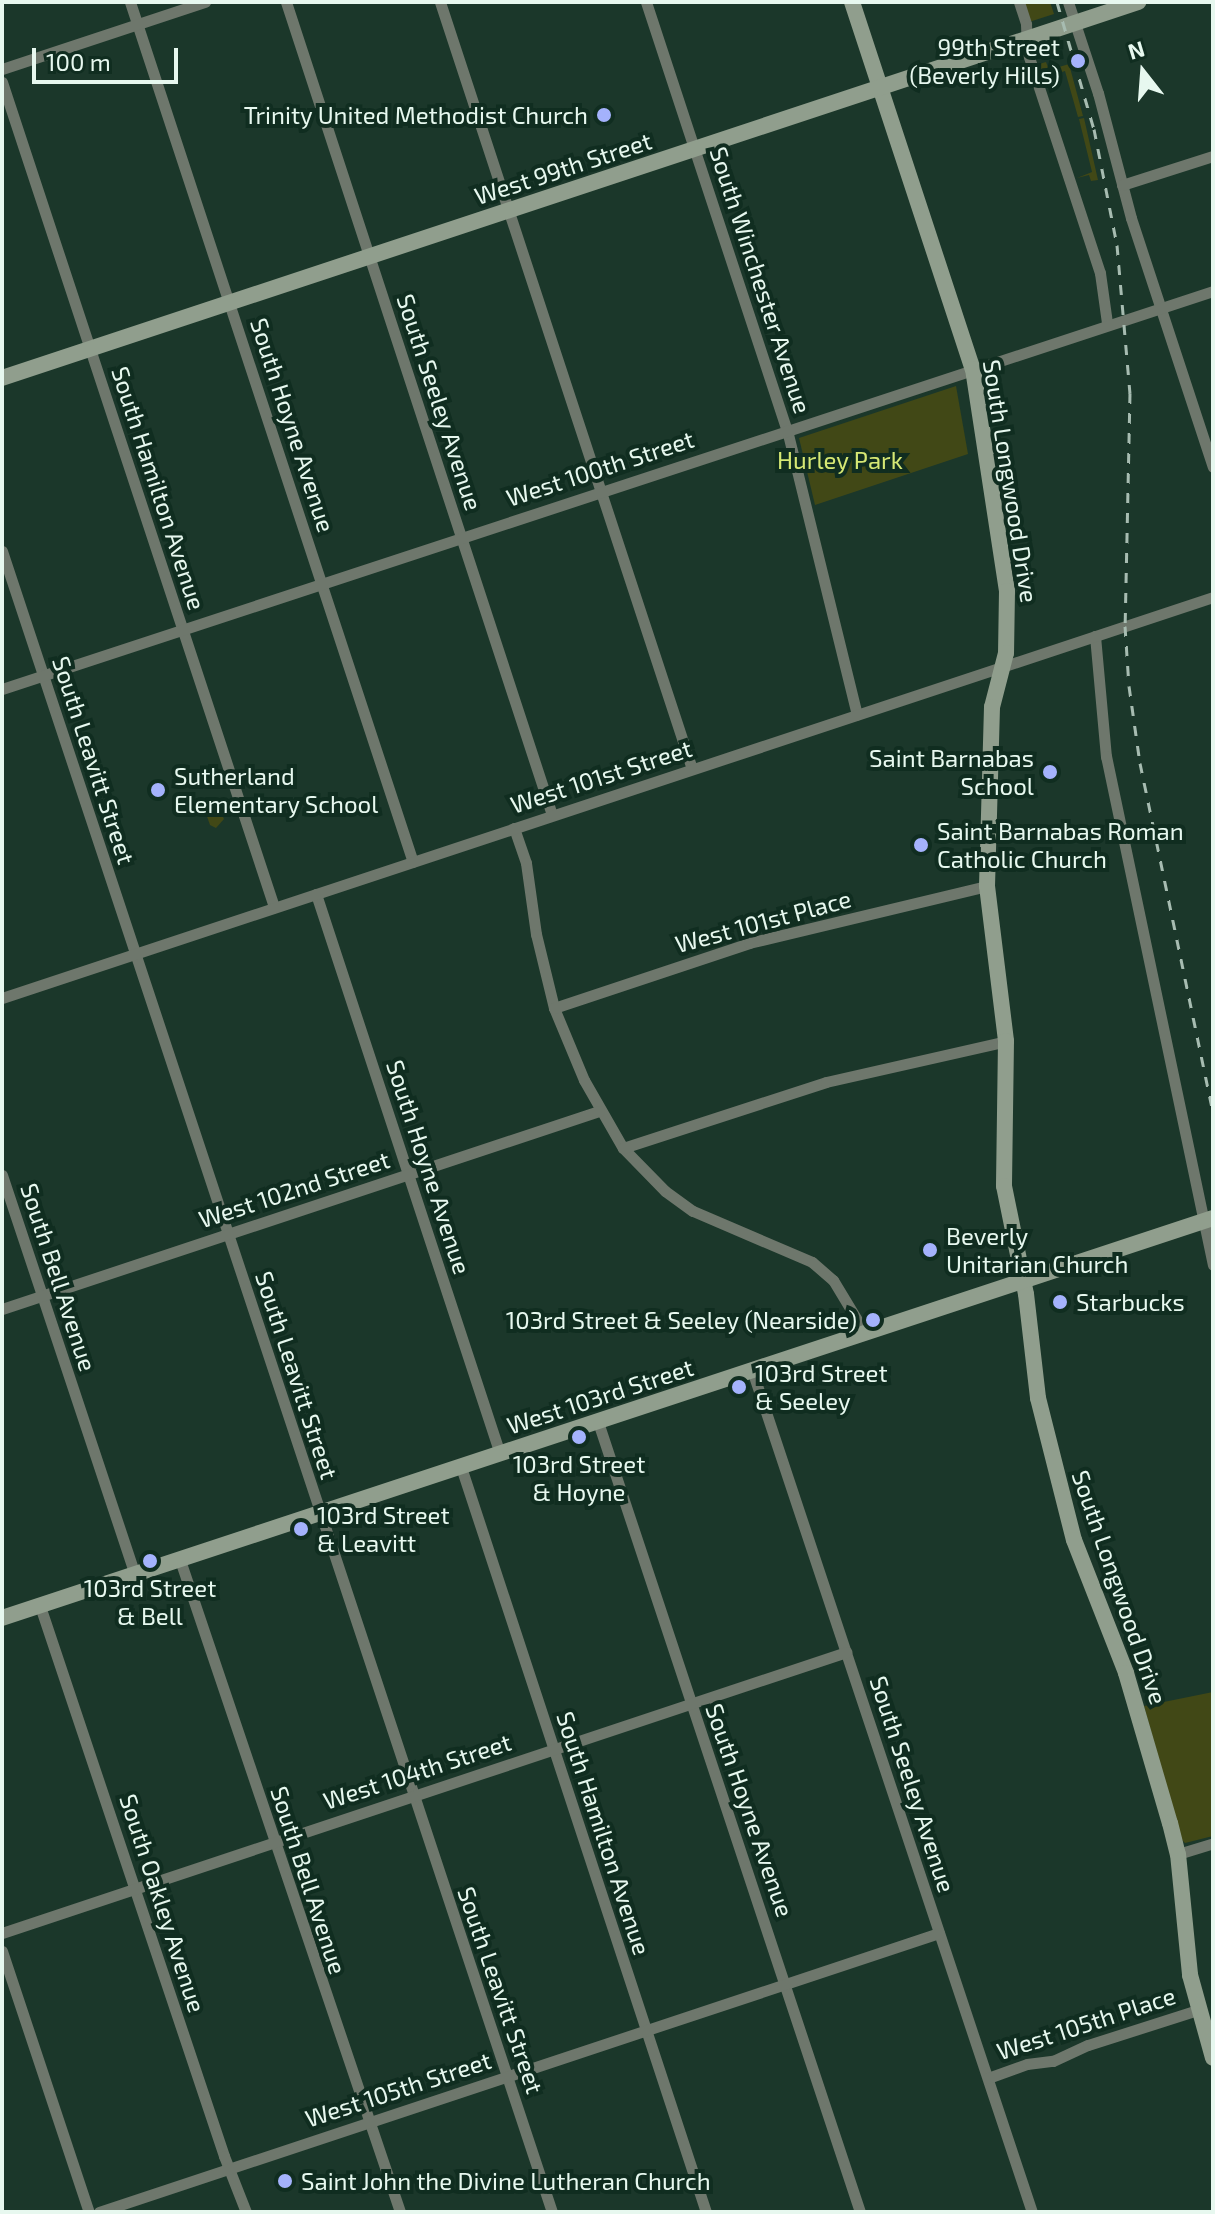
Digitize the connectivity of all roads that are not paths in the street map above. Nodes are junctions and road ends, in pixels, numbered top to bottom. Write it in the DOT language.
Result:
graph roads {
  1 [pos="130,2"];
  2 [pos="205,2"];
  3 [pos="286,2"];
  4 [pos="440,2"];
  5 [pos="646,2"];
  6 [pos="852,2"];
  7 [pos="1019,2"];
  8 [pos="1068,2"];
  9 [pos="1138,2"];
  10 [pos="1075,23"];
  11 [pos="137,24"];
  12 [pos="1027,39"];
  13 [pos="2,69"];
  14 [pos="2,82"];
  15 [pos="880,87"];
  16 [pos="695,149"];
  17 [pos="1213,156"];
  18 [pos="1122,185"];
  19 [pos="509,211"];
  20 [pos="369,257"];
  21 [pos="1213,291"];
  22 [pos="229,303"];
  23 [pos="1160,309"];
  24 [pos="1107,323"];
  25 [pos="90,349"];
  26 [pos="973,369"];
  27 [pos="2,378"];
  28 [pos="787,430"];
  29 [pos="1210,447"];
  30 [pos="1213,467"];
  31 [pos="601,491"];
  32 [pos="461,538"];
  33 [pos="2,551"];
  34 [pos="322,584"];
  35 [pos="1213,597"];
  36 [pos="183,630"];
  37 [pos="1095,636"];
  38 [pos="1002,667"];
  39 [pos="43,676"];
  40 [pos="2,689"];
  41 [pos="857,715"];
  42 [pos="692,769"];
  43 [pos="552,815"];
  44 [pos="514,828"];
  45 [pos="413,862"];
  46 [pos="987,886"];
  47 [pos="316,894"];
  48 [pos="274,907"];
  49 [pos="135,954"];
  50 [pos="2,998"];
  51 [pos="554,1008"];
  52 [pos="1006,1041"];
  53 [pos="599,1111"];
  54 [pos="623,1148"];
  55 [pos="408,1174"];
  56 [pos="2,1175"];
  57 [pos="1209,1220"];
  58 [pos="227,1234"];
  59 [pos="1213,1265"];
  60 [pos="1023,1281"];
  61 [pos="42,1296"];
  62 [pos="2,1309"];
  63 [pos="865,1333"];
  64 [pos="752,1370"];
  65 [pos="598,1422"];
  66 [pos="500,1454"];
  67 [pos="461,1467"];
  68 [pos="320,1514"];
  69 [pos="180,1560"];
  70 [pos="135,1575"];
  71 [pos="40,1606"];
  72 [pos="2,1618"];
  73 [pos="846,1652"];
  74 [pos="691,1704"];
  75 [pos="554,1750"];
  76 [pos="413,1795"];
  77 [pos="274,1842"];
  78 [pos="1213,1843"];
  79 [pos="1178,1854"];
  80 [pos="135,1888"];
  81 [pos="2,1933"];
  82 [pos="939,1933"];
  83 [pos="2,1951"];
  84 [pos="786,1985"];
  85 [pos="1198,2010"];
  86 [pos="646,2030"];
  87 [pos="1213,2058"];
  88 [pos="507,2076"];
  89 [pos="988,2078"];
  90 [pos="369,2122"];
  91 [pos="230,2168"];
  92 [pos="89,2212"];
  93 [pos="99,2212"];
  94 [pos="246,2212"];
  95 [pos="400,2212"];
  96 [pos="552,2212"];
  97 [pos="706,2212"];
  98 [pos="860,2212"];
  99 [pos="1032,2212"];
  1 -- 11 [label="street, South Hoyne Avenue"];
  2 -- 11 [label="street"];
  3 -- 20 [label="street, South Seeley Avenue"];
  4 -- 19 [label="street"];
  5 -- 16 [label="street, South Winchester Avenue"];
  6 -- 15 [label="street, South Longwood Drive"];
  7 -- 12 [label="street"];
  8 -- 10 [label="street"];
  9 -- 10 [label="street, West 99th Street"];
  10 -- 12 [label="street, West 99th Street"];
  10 -- 18 [label="street"];
  11 -- 13 [label="street"];
  11 -- 22 [label="street, South Hoyne Avenue"];
  12 -- 15 [label="street, West 99th Street"];
  12 -- 24 [label="street"];
  14 -- 25 [label="street, South Hamilton Avenue"];
  15 -- 16 [label="street, West 99th Street"];
  15 -- 26 [label="street, South Longwood Drive"];
  16 -- 19 [label="street, West 99th Street"];
  16 -- 28 [label="street, South Winchester Avenue"];
  17 -- 18 [label="street"];
  18 -- 23 [label="street"];
  19 -- 20 [label="street, West 99th Street"];
  19 -- 31 [label="street"];
  20 -- 22 [label="street, West 99th Street"];
  20 -- 32 [label="street, South Seeley Avenue"];
  21 -- 23 [label="street, West 100th Street"];
  22 -- 25 [label="street, West 99th Street"];
  22 -- 34 [label="street, South Hoyne Avenue"];
  23 -- 24 [label="street, West 100th Street"];
  23 -- 29 [label="street"];
  24 -- 26 [label="street, West 100th Street"];
  25 -- 27 [label="street, West 99th Street"];
  25 -- 36 [label="street, South Hamilton Avenue"];
  26 -- 28 [label="street, West 100th Street"];
  26 -- 38 [label="street, South Longwood Drive"];
  28 -- 31 [label="street, West 100th Street"];
  28 -- 41 [label="street, South Winchester Avenue"];
  29 -- 30 [label="street"];
  31 -- 32 [label="street, West 100th Street"];
  31 -- 42 [label="street"];
  32 -- 34 [label="street, West 100th Street"];
  32 -- 43 [label="street, South Seeley Avenue"];
  33 -- 39 [label="street, South Leavitt Street"];
  34 -- 36 [label="street, West 100th Street"];
  34 -- 45 [label="street, South Hoyne Avenue"];
  35 -- 37 [label="street, West 101st Street"];
  36 -- 39 [label="street, West 100th Street"];
  36 -- 48 [label="street, South Hamilton Avenue"];
  37 -- 38 [label="street, West 101st Street"];
  37 -- 57 [label="street"];
  38 -- 41 [label="street, West 101st Street"];
  38 -- 46 [label="street, South Longwood Drive"];
  39 -- 40 [label="street, West 100th Street"];
  39 -- 49 [label="street, South Leavitt Street"];
  41 -- 42 [label="street, West 101st Street"];
  42 -- 43 [label="street, West 101st Street"];
  43 -- 44 [label="street, West 101st Street"];
  44 -- 45 [label="street, West 101st Street"];
  44 -- 51 [label="street"];
  45 -- 47 [label="street, West 101st Street"];
  46 -- 51 [label="street, West 101st Place"];
  46 -- 52 [label="street, South Longwood Drive"];
  47 -- 48 [label="street, West 101st Street"];
  47 -- 55 [label="street, South Hoyne Avenue"];
  48 -- 49 [label="street, West 101st Street"];
  49 -- 50 [label="street, West 101st Street"];
  49 -- 58 [label="street, South Leavitt Street"];
  51 -- 53 [label="street"];
  52 -- 54 [label="street"];
  52 -- 60 [label="street, South Longwood Drive"];
  53 -- 54 [label="street"];
  53 -- 55 [label="street, West 102nd Street"];
  54 -- 63 [label="street"];
  55 -- 58 [label="street, West 102nd Street"];
  55 -- 66 [label="street, South Hoyne Avenue"];
  56 -- 61 [label="street, South Bell Avenue"];
  57 -- 59 [label="street"];
  57 -- 60 [label="street, West 103rd Street"];
  58 -- 61 [label="street, West 102nd Street"];
  58 -- 68 [label="street, South Leavitt Street"];
  60 -- 63 [label="street, West 103rd Street"];
  60 -- 79 [label="street, South Longwood Drive"];
  61 -- 62 [label="street, West 102nd Street"];
  61 -- 70 [label="street, South Bell Avenue"];
  63 -- 64 [label="street, West 103rd Street"];
  64 -- 65 [label="street, West 103rd Street"];
  64 -- 73 [label="street, South Seeley Avenue"];
  65 -- 66 [label="street, West 103rd Street"];
  65 -- 74 [label="street, South Hoyne Avenue"];
  66 -- 67 [label="street, West 103rd Street"];
  67 -- 68 [label="street, West 103rd Street"];
  67 -- 75 [label="street, South Hamilton Avenue"];
  68 -- 69 [label="street, West 103rd Street"];
  68 -- 76 [label="street, South Leavitt Street"];
  69 -- 70 [label="street, West 103rd Street"];
  69 -- 77 [label="street, South Bell Avenue"];
  70 -- 71 [label="street, West 103rd Street"];
  71 -- 72 [label="street, West 103rd Street"];
  71 -- 80 [label="street, South Oakley Avenue"];
  73 -- 74 [label="street, West 104th Street"];
  73 -- 82 [label="street, South Seeley Avenue"];
  74 -- 75 [label="street, West 104th Street"];
  74 -- 84 [label="street, South Hoyne Avenue"];
  75 -- 76 [label="street, West 104th Street"];
  75 -- 86 [label="street, South Hamilton Avenue"];
  76 -- 77 [label="street, West 104th Street"];
  76 -- 88 [label="street, South Leavitt Street"];
  77 -- 80 [label="street, West 104th Street"];
  77 -- 90 [label="street, South Bell Avenue"];
  78 -- 79 [label="street"];
  79 -- 85 [label="street, South Longwood Drive"];
  80 -- 81 [label="street, West 104th Street"];
  80 -- 91 [label="street, South Oakley Avenue"];
  82 -- 84 [label="street, West 105th Street"];
  82 -- 89 [label="street, South Seeley Avenue"];
  83 -- 92 [label="street"];
  84 -- 86 [label="street, West 105th Street"];
  84 -- 98 [label="street, South Hoyne Avenue"];
  85 -- 87 [label="street, South Longwood Drive"];
  85 -- 89 [label="street, West 105th Place"];
  86 -- 88 [label="street, West 105th Street"];
  86 -- 97 [label="street, South Hamilton Avenue"];
  88 -- 90 [label="street, West 105th Street"];
  88 -- 96 [label="street, South Leavitt Street"];
  89 -- 99 [label="street, South Seeley Avenue"];
  90 -- 91 [label="street, West 105th Street"];
  90 -- 95 [label="street, South Bell Avenue"];
  91 -- 93 [label="street, West 105th Street"];
  91 -- 94 [label="street, South Oakley Avenue"];
}
